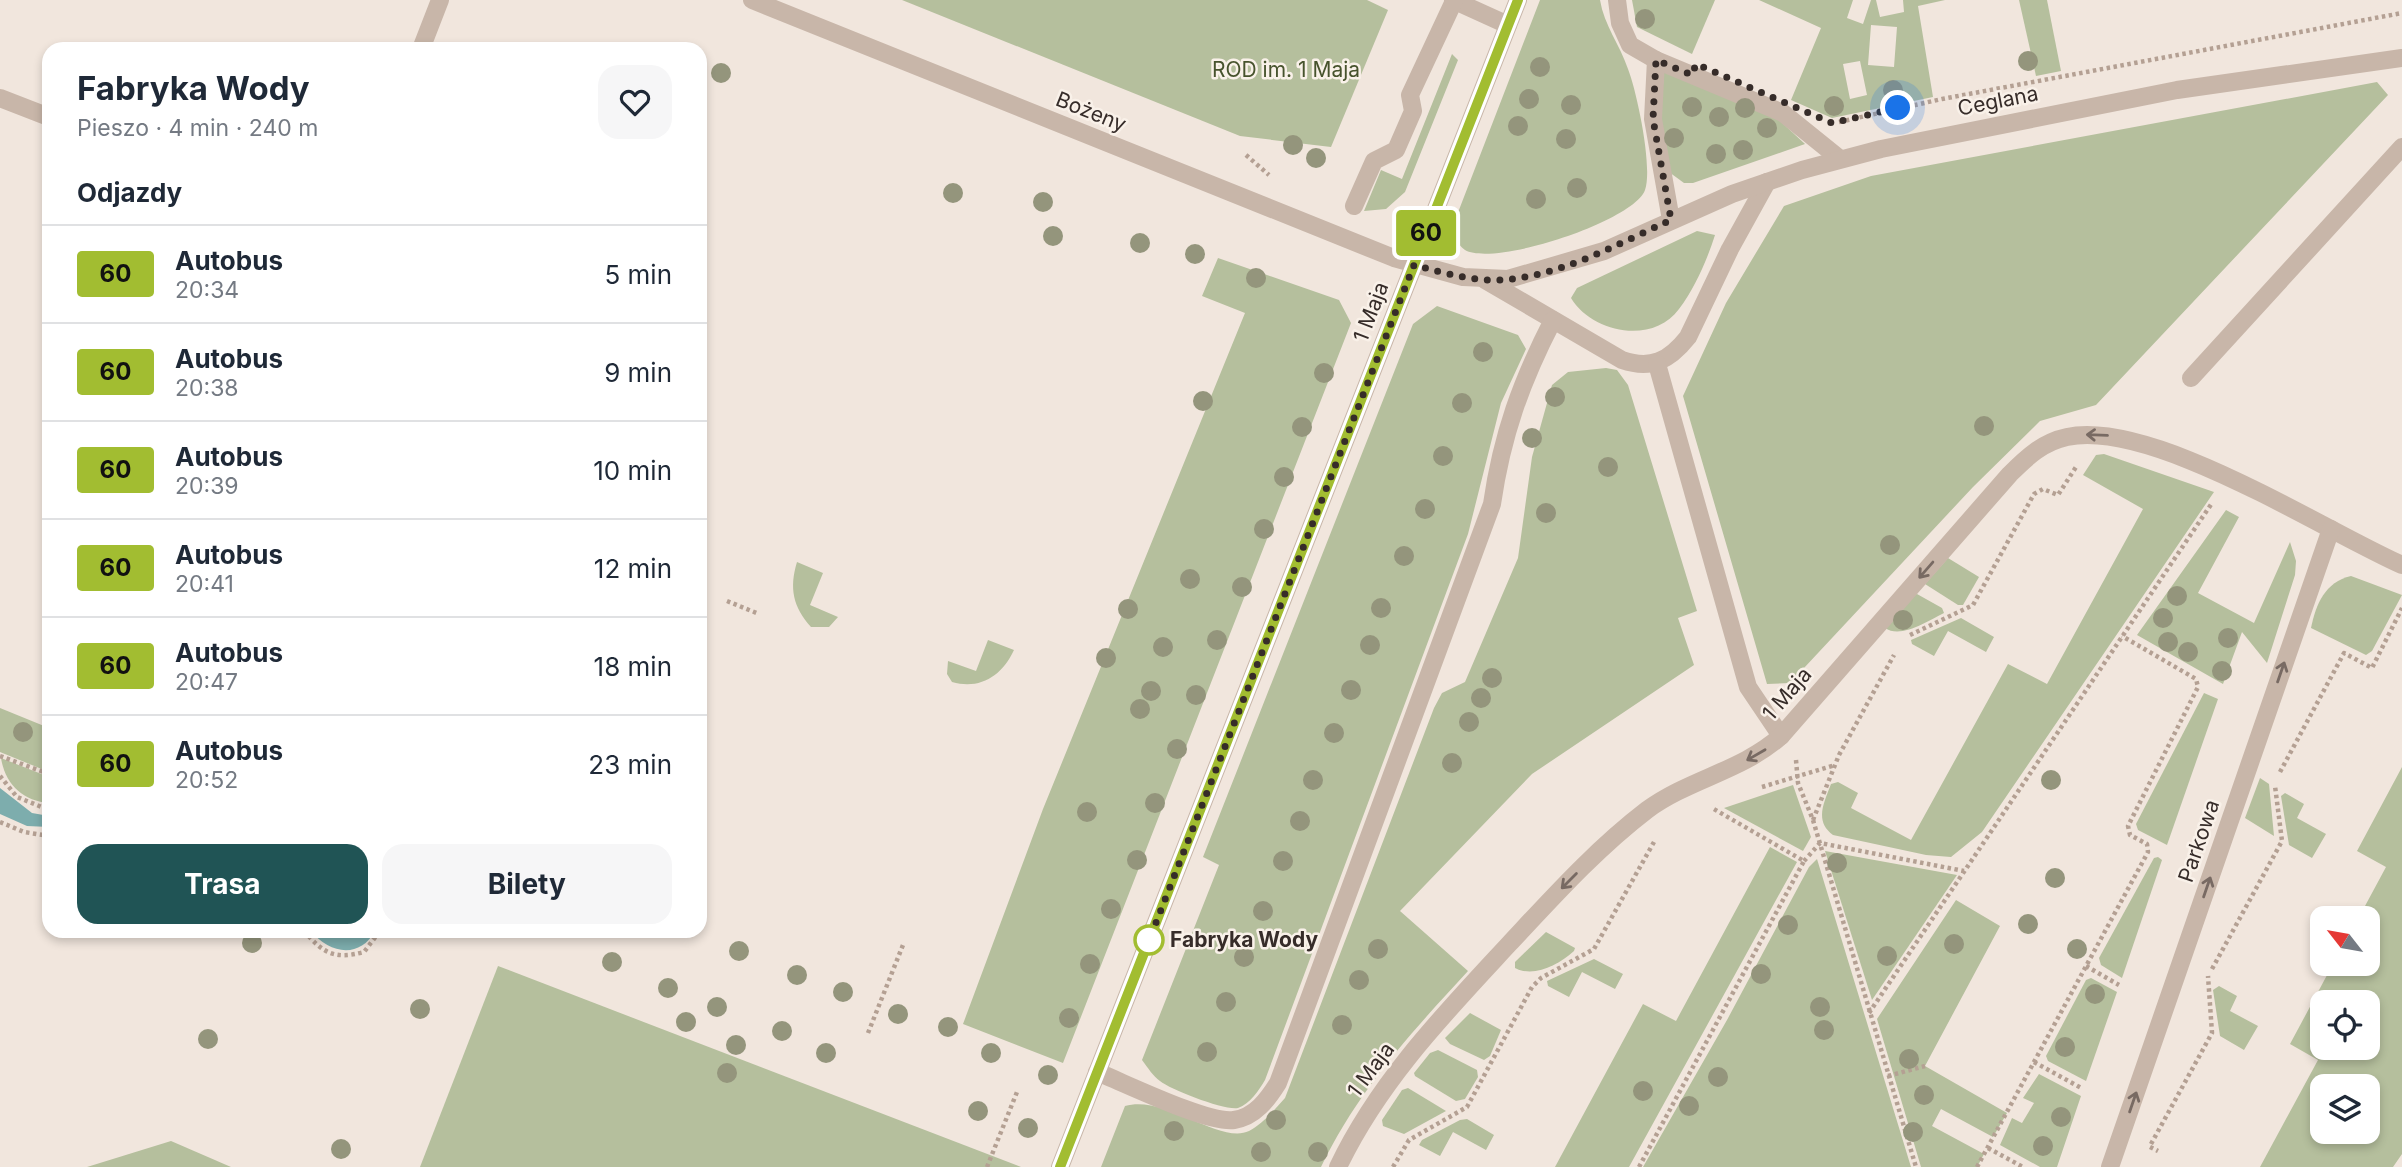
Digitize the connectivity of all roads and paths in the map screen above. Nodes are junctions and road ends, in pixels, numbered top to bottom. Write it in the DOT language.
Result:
graph roads {
  1 [pos="440,0"];
  2 [pos="752,0"];
  3 [pos="1453,0"];
  4 [pos="1518,0"];
  5 [pos="1617,0"];
  6 [pos="2402,13"];
  7 [pos="1508,24"];
  8 [pos="424,42"];
  9 [pos="2402,58"];
  10 [pos="1656,60"];
  11 [pos="0,97"];
  12 [pos="42,114"];
  13 [pos="1832,123"];
  14 [pos="2402,147"];
  15 [pos="1840,159"];
  16 [pos="1767,182"];
  17 [pos="1354,206"];
  18 [pos="1671,220"];
  19 [pos="1414,265"];
  20 [pos="1485,280"];
  21 [pos="1553,320"];
  22 [pos="1657,364"];
  23 [pos="2191,378"];
  24 [pos="2093,435"];
  25 [pos="2216,497"];
  26 [pos="2331,529"];
  27 [pos="2402,565"];
  28 [pos="727,601"];
  29 [pos="2402,608"];
  30 [pos="759,614"];
  31 [pos="2122,636"];
  32 [pos="1906,637"];
  33 [pos="1898,648"];
  34 [pos="2332,675"];
  35 [pos="2340,679"];
  36 [pos="1781,736"];
  37 [pos="0,755"];
  38 [pos="2286,761"];
  39 [pos="2293,764"];
  40 [pos="1835,765"];
  41 [pos="42,771"];
  42 [pos="1800,774"];
  43 [pos="0,776"];
  44 [pos="1760,788"];
  45 [pos="1721,802"];
  46 [pos="42,807"];
  47 [pos="1813,820"];
  48 [pos="0,822"];
  49 [pos="1659,834"];
  50 [pos="42,835"];
  51 [pos="1820,844"];
  52 [pos="1804,861"];
  53 [pos="1964,871"];
  54 [pos="1604,932"];
  55 [pos="1611,936"];
  56 [pos="309,938"];
  57 [pos="375,938"];
  58 [pos="903,945"];
  59 [pos="2086,966"];
  60 [pos="2119,985"];
  61 [pos="1521,1006"];
  62 [pos="1528,1010"];
  63 [pos="1869,1013"];
  64 [pos="868,1033"];
  65 [pos="2198,1060"];
  66 [pos="2034,1062"];
  67 [pos="2205,1063"];
  68 [pos="1925,1066"];
  69 [pos="1097,1072"];
  70 [pos="1888,1076"];
  71 [pos="2083,1089"];
  72 [pos="1017,1092"];
  73 [pos="1476,1092"];
  74 [pos="1482,1096"];
  75 [pos="2150,1147"];
  76 [pos="1987,1148"];
  77 [pos="2158,1151"];
  78 [pos="2145,1155"];
  79 [pos="987,1167"];
  80 [pos="1060,1167"];
  81 [pos="1338,1167"];
  82 [pos="1393,1167"];
  83 [pos="1639,1167"];
  84 [pos="1916,1167"];
  85 [pos="1977,1167"];
  86 [pos="2023,1167"];
  87 [pos="2110,1167"];
  1 -- 8 [label="street"];
  2 -- 19 [label="street, Bożeny"];
  3 -- 7 [label="street"];
  3 -- 17 [label="street"];
  4 -- 7 [label="street, 1 Maja"];
  5 -- 10 [label="street"];
  6 -- 13 [label="path"];
  7 -- 19 [label="street, 1 Maja"];
  9 -- 15 [label="street, Ceglana"];
  10 -- 15 [label="street"];
  10 -- 18 [label="street"];
  11 -- 12 [label="street"];
  14 -- 23 [label="street"];
  15 -- 16 [label="street, Ceglana"];
  16 -- 18 [label="street, Ceglana"];
  16 -- 22 [label="street"];
  18 -- 20 [label="street, Ceglana"];
  19 -- 20 [label="street, Ceglana"];
  19 -- 69 [label="street, 1 Maja"];
  20 -- 21 [label="street"];
  21 -- 22 [label="street"];
  21 -- 69 [label="street"];
  22 -- 36 [label="street"];
  26 -- 24 [label="street, 1 Maja, one-way"];
  24 -- 32 [label="path"];
  24 -- 36 [label="street, 1 Maja, one-way"];
  25 -- 31 [label="path"];
  26 -- 27 [label="street, 1 Maja"];
  87 -- 26 [label="street, Parkowa, one-way"];
  28 -- 30 [label="path"];
  29 -- 34 [label="path"];
  31 -- 53 [label="path"];
  31 -- 59 [label="path"];
  33 -- 40 [label="path"];
  34 -- 35 [label="path"];
  34 -- 38 [label="path"];
  36 -- 42 [label="path"];
  36 -- 81 [label="street, 1 Maja, one-way"];
  37 -- 41 [label="path"];
  38 -- 39 [label="path"];
  38 -- 65 [label="path"];
  40 -- 42 [label="path"];
  40 -- 47 [label="path"];
  42 -- 44 [label="path"];
  42 -- 47 [label="path"];
  43 -- 46 [label="path"];
  45 -- 52 [label="path"];
  47 -- 51 [label="path"];
  48 -- 50 [label="path"];
  49 -- 54 [label="path"];
  51 -- 52 [label="path"];
  51 -- 53 [label="path"];
  51 -- 63 [label="path"];
  52 -- 83 [label="path"];
  53 -- 63 [label="path"];
  54 -- 55 [label="path"];
  54 -- 61 [label="path"];
  56 -- 57 [label="path"];
  58 -- 64 [label="path"];
  59 -- 60 [label="path"];
  59 -- 66 [label="path"];
  61 -- 62 [label="path"];
  61 -- 73 [label="path"];
  63 -- 70 [label="path"];
  65 -- 67 [label="path"];
  65 -- 75 [label="path"];
  66 -- 71 [label="path"];
  66 -- 76 [label="path"];
  68 -- 70 [label="path"];
  69 -- 80 [label="street, 1 Maja"];
  70 -- 84 [label="path"];
  72 -- 79 [label="path"];
  73 -- 74 [label="path"];
  73 -- 82 [label="path"];
  75 -- 77 [label="path"];
  75 -- 78 [label="path"];
  76 -- 85 [label="path"];
  76 -- 86 [label="path"];
}
